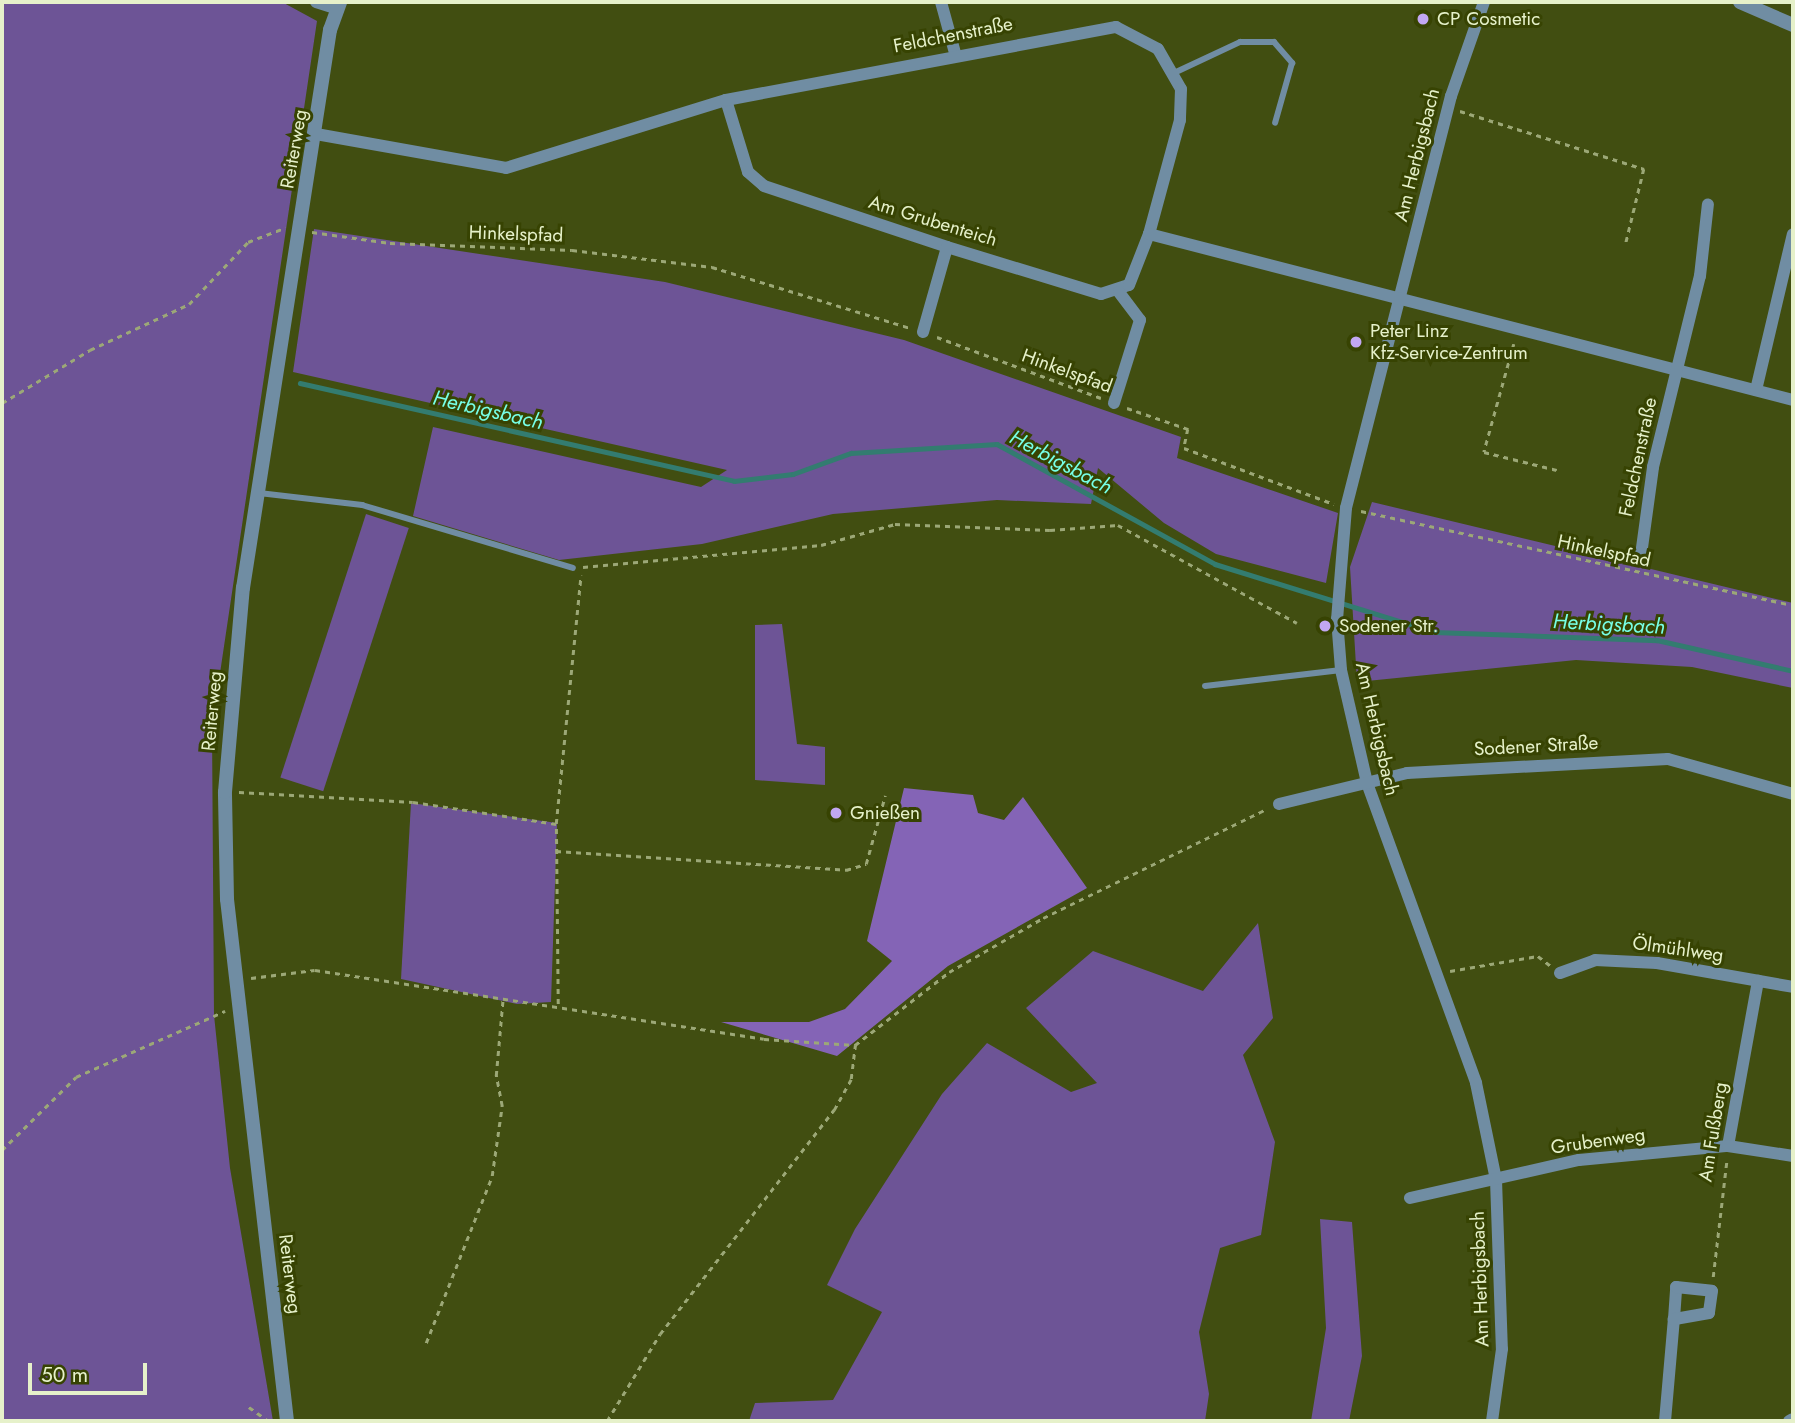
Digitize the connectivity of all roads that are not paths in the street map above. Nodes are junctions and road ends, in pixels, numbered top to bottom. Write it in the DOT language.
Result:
graph roads {
  1 [pos="316,2"];
  2 [pos="941,2"];
  3 [pos="1484,2"];
  4 [pos="1740,2"];
  5 [pos="337,5"];
  6 [pos="1793,25"];
  7 [pos="955,53"];
  8 [pos="1176,72"];
  9 [pos="726,100"];
  10 [pos="1275,123"];
  11 [pos="316,134"];
  12 [pos="1708,204"];
  13 [pos="1149,234"];
  14 [pos="1793,234"];
  15 [pos="947,247"];
  16 [pos="1119,292"];
  17 [pos="1403,295"];
  18 [pos="923,332"];
  19 [pos="1678,368"];
  20 [pos="1756,390"];
  21 [pos="1793,400"];
  22 [pos="1114,403"];
  23 [pos="257,492"];
  24 [pos="1641,555"];
  25 [pos="573,568"];
  26 [pos="1341,670"];
  27 [pos="1205,687"];
  28 [pos="1367,783"];
  29 [pos="1793,794"];
  30 [pos="1279,804"];
  31 [pos="1560,973"];
  32 [pos="1758,981"];
  33 [pos="1793,988"];
  34 [pos="1728,1146"];
  35 [pos="1793,1156"];
  36 [pos="1496,1180"];
  37 [pos="1410,1198"];
  38 [pos="1674,1319"];
  39 [pos="287,1421"];
  40 [pos="1492,1421"];
  41 [pos="1665,1421"];
  1 -- 5 [label="street"];
  2 -- 7 [label="street"];
  3 -- 17 [label="street, Am Herbigsbach"];
  4 -- 6 [label="street"];
  5 -- 11 [label="street, Reiterweg"];
  7 -- 8 [label="street, Feldchenstraße"];
  7 -- 9 [label="street, Feldchenstraße"];
  8 -- 10 [label="lane"];
  8 -- 13 [label="street"];
  9 -- 11 [label="street, Feldchenstraße"];
  9 -- 15 [label="street, Am Grubenteich"];
  11 -- 23 [label="street, Reiterweg"];
  12 -- 19 [label="street, Feldchenstraße"];
  13 -- 16 [label="street"];
  13 -- 17 [label="street"];
  14 -- 20 [label="street"];
  15 -- 16 [label="street, Am Grubenteich"];
  15 -- 18 [label="street"];
  16 -- 22 [label="street"];
  17 -- 19 [label="street"];
  17 -- 26 [label="street, Am Herbigsbach"];
  19 -- 20 [label="street"];
  19 -- 24 [label="street, Feldchenstraße"];
  20 -- 21 [label="street"];
  23 -- 25 [label="lane"];
  23 -- 39 [label="street, Reiterweg"];
  26 -- 27 [label="lane"];
  26 -- 28 [label="street, Am Herbigsbach"];
  28 -- 29 [label="street, Sodener Straße"];
  28 -- 30 [label="street, Sodener Straße"];
  28 -- 36 [label="street, Am Herbigsbach"];
  31 -- 32 [label="street, Ölmühlweg"];
  32 -- 33 [label="street, Ölmühlweg"];
  32 -- 34 [label="street, Am Fußberg"];
  34 -- 35 [label="street, Grubenweg"];
  34 -- 36 [label="street, Grubenweg"];
  36 -- 37 [label="street, Grubenweg"];
  36 -- 40 [label="street, Am Herbigsbach"];
  38 -- 38 [label="street"];
  38 -- 41 [label="street"];
}
